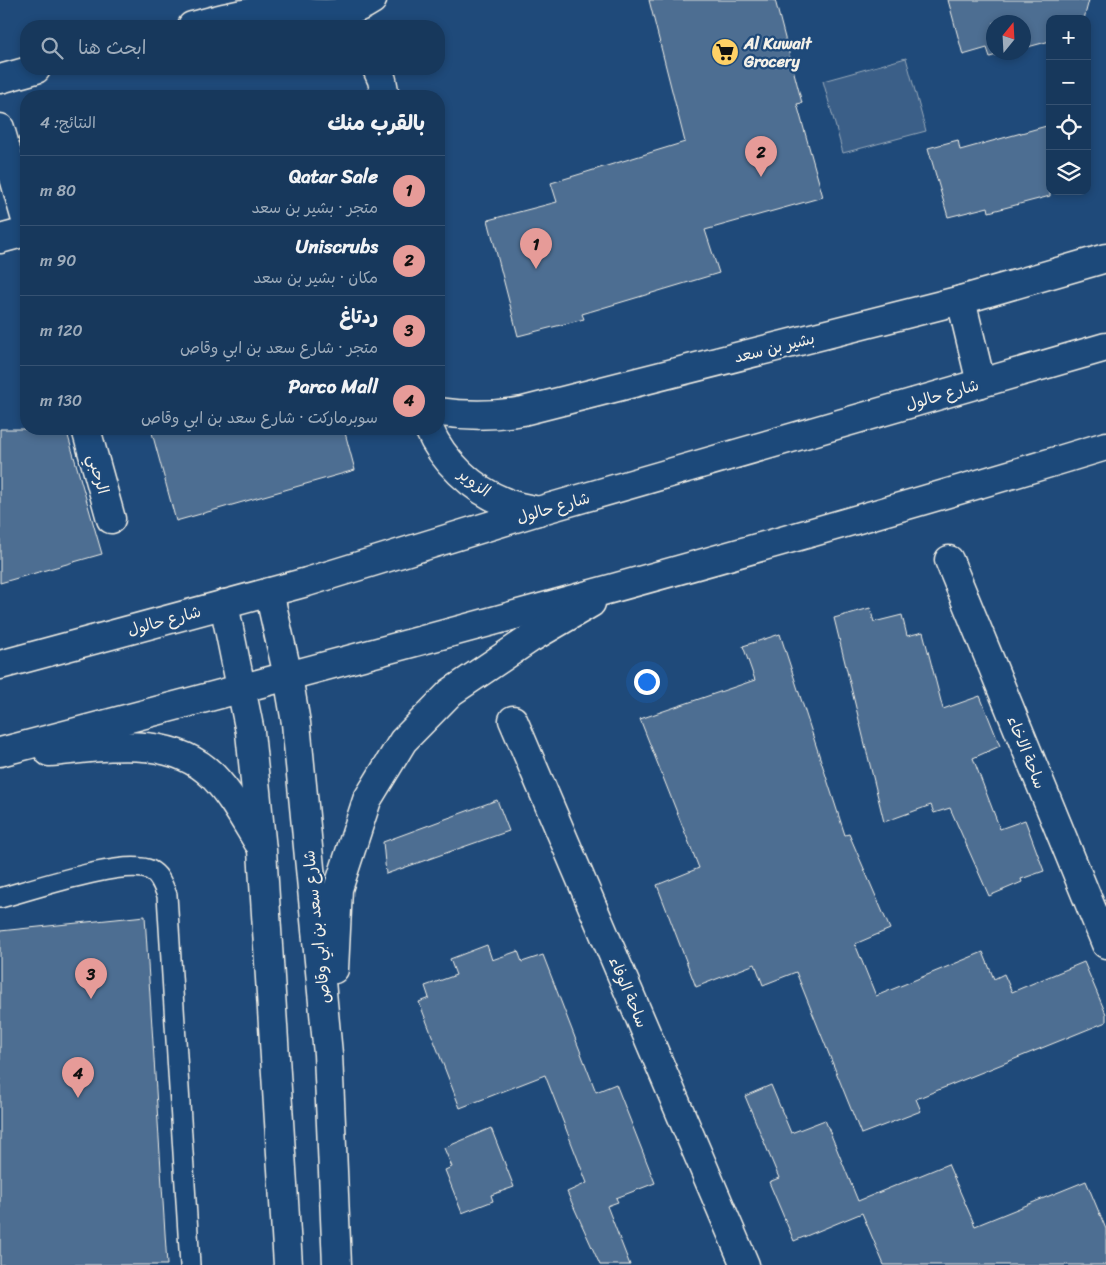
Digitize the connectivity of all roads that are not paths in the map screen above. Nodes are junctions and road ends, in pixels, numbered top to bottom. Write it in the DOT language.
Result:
graph roads {
  1 [pos="372,0"];
  2 [pos="326,14"];
  3 [pos="217,20"];
  4 [pos="20,73"];
  5 [pos="380,75"];
  6 [pos="0,79"];
  7 [pos="384,90"];
  8 [pos="0,128"];
  9 [pos="20,199"];
  10 [pos="20,234"];
  11 [pos="0,239"];
  12 [pos="1106,258"];
  13 [pos="961,300"];
  14 [pos="1106,347"];
  15 [pos="982,383"];
  16 [pos="445,413"];
  17 [pos="88,435"];
  18 [pos="433,435"];
  19 [pos="1106,446"];
  20 [pos="538,511"];
  21 [pos="112,519"];
  22 [pos="948,560"];
  23 [pos="624,584"];
  24 [pos="269,592"];
  25 [pos="224,604"];
  26 [pos="0,665"];
  27 [pos="288,676"];
  28 [pos="242,688"];
  29 [pos="513,720"];
  30 [pos="0,752"];
  31 [pos="0,757"];
  32 [pos="262,850"];
  33 [pos="0,898"];
  34 [pos="1106,944"];
  35 [pos="328,1054"];
  36 [pos="190,1265"];
  37 [pos="288,1265"];
  38 [pos="337,1265"];
  39 [pos="746,1265"];
  1 -- 2 [label="street"];
  2 -- 3 [label="street"];
  4 -- 6 [label="street"];
  5 -- 7 [label="street"];
  8 -- 9 [label="street"];
  10 -- 11 [label="street"];
  12 -- 13 [label="street, بشير بن سعد"];
  13 -- 15 [label="street"];
  13 -- 16 [label="street, بشير بن سعد"];
  14 -- 15 [label="street, شارع حالول"];
  15 -- 20 [label="street, شارع حالول"];
  17 -- 21 [label="street, الرحبي"];
  18 -- 20 [label="street, الزوير"];
  19 -- 23 [label="street"];
  20 -- 24 [label="street, شارع حالول"];
  22 -- 34 [label="street, ساحة الاخاء"];
  23 -- 27 [label="street"];
  23 -- 35 [label="street"];
  24 -- 25 [label="street, شارع حالول"];
  24 -- 27 [label="street, شارع سعد بن ابي وقاص"];
  25 -- 26 [label="street, شارع حالول"];
  25 -- 28 [label="street"];
  27 -- 28 [label="street"];
  27 -- 35 [label="street, شارع سعد بن ابي وقاص"];
  28 -- 30 [label="street"];
  28 -- 32 [label="street"];
  29 -- 39 [label="street, ساحة الوفاء"];
  31 -- 32 [label="street"];
  32 -- 37 [label="street"];
  33 -- 36 [label="lane"];
  35 -- 38 [label="street, شارع سعد بن ابي وقاص"];
}
